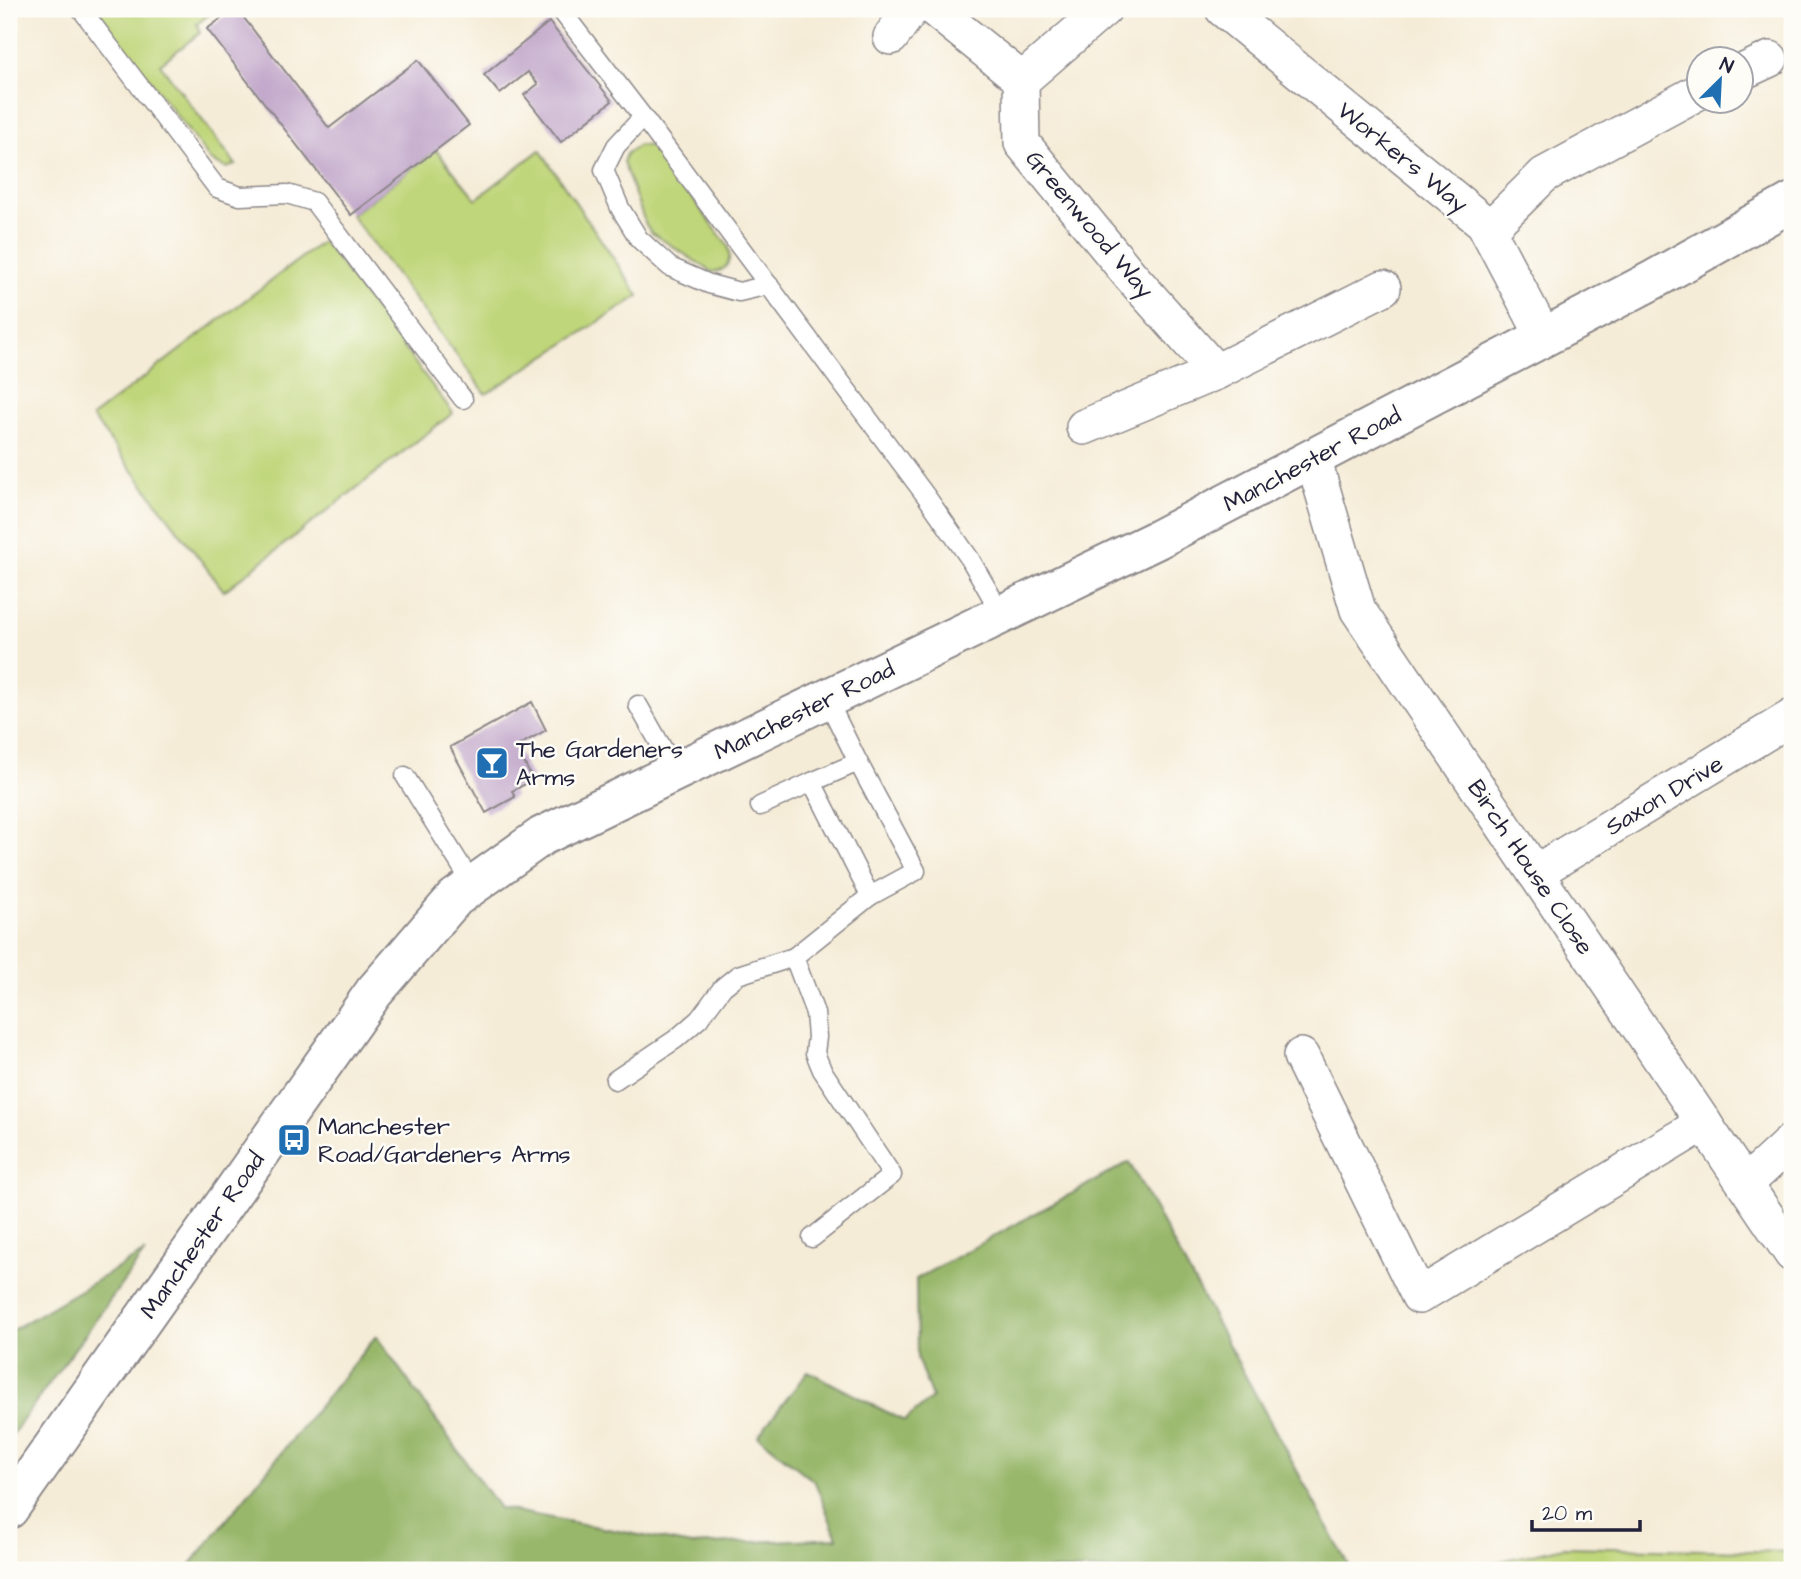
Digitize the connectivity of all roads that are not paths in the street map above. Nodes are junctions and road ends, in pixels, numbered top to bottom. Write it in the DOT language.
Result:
graph roads {
  1 [pos="81,9"];
  2 [pos="560,9"];
  3 [pos="911,9"];
  4 [pos="934,9"];
  5 [pos="1104,9"];
  6 [pos="1223,9"];
  7 [pos="891,37"];
  8 [pos="1022,80"];
  9 [pos="1686,98"];
  10 [pos="643,117"];
  11 [pos="1792,202"];
  12 [pos="1488,230"];
  13 [pos="769,285"];
  14 [pos="1383,288"];
  15 [pos="1544,337"];
  16 [pos="1216,372"];
  17 [pos="463,398"];
  18 [pos="1084,427"];
  19 [pos="1313,458"];
  20 [pos="1002,615"];
  21 [pos="827,699"];
  22 [pos="638,705"];
  23 [pos="1792,717"];
  24 [pos="858,762"];
  25 [pos="676,772"];
  26 [pos="405,776"];
  27 [pos="812,782"];
  28 [pos="760,806"];
  29 [pos="1535,873"];
  30 [pos="473,885"];
  31 [pos="870,896"];
  32 [pos="794,957"];
  33 [pos="1301,1056"];
  34 [pos="615,1080"];
  35 [pos="1704,1124"];
  36 [pos="1792,1141"];
  37 [pos="1745,1184"];
  38 [pos="812,1238"];
  39 [pos="1792,1254"];
  40 [pos="9,1509"];
  1 -- 17 [label="lane"];
  2 -- 10 [label="lane"];
  3 -- 7 [label="street"];
  4 -- 8 [label="street"];
  5 -- 8 [label="street"];
  6 -- 12 [label="street, Workers Way"];
  8 -- 16 [label="street, Greenwood Way"];
  9 -- 12 [label="street"];
  10 -- 13 [label="lane"];
  10 -- 13 [label="lane"];
  11 -- 15 [label="main road, Manchester Road"];
  12 -- 15 [label="street, Workers Way"];
  13 -- 20 [label="lane"];
  14 -- 16 [label="street"];
  15 -- 19 [label="main road, Manchester Road"];
  16 -- 18 [label="street"];
  19 -- 20 [label="main road, Manchester Road"];
  19 -- 29 [label="street, Birch House Close"];
  20 -- 21 [label="main road, Manchester Road"];
  21 -- 24 [label="lane"];
  21 -- 25 [label="main road, Manchester Road"];
  22 -- 25 [label="lane"];
  23 -- 29 [label="street, Saxon Drive"];
  24 -- 27 [label="lane"];
  24 -- 31 [label="lane"];
  25 -- 30 [label="main road, Manchester Road"];
  26 -- 30 [label="lane"];
  27 -- 28 [label="lane"];
  27 -- 31 [label="lane"];
  29 -- 35 [label="street, Birch House Close"];
  30 -- 40 [label="main road, Manchester Road"];
  31 -- 32 [label="lane"];
  32 -- 34 [label="lane"];
  32 -- 38 [label="lane"];
  33 -- 35 [label="street"];
  35 -- 37 [label="street, Birch House Close"];
  36 -- 37 [label="street"];
  37 -- 39 [label="street, Birch House Close"];
}
